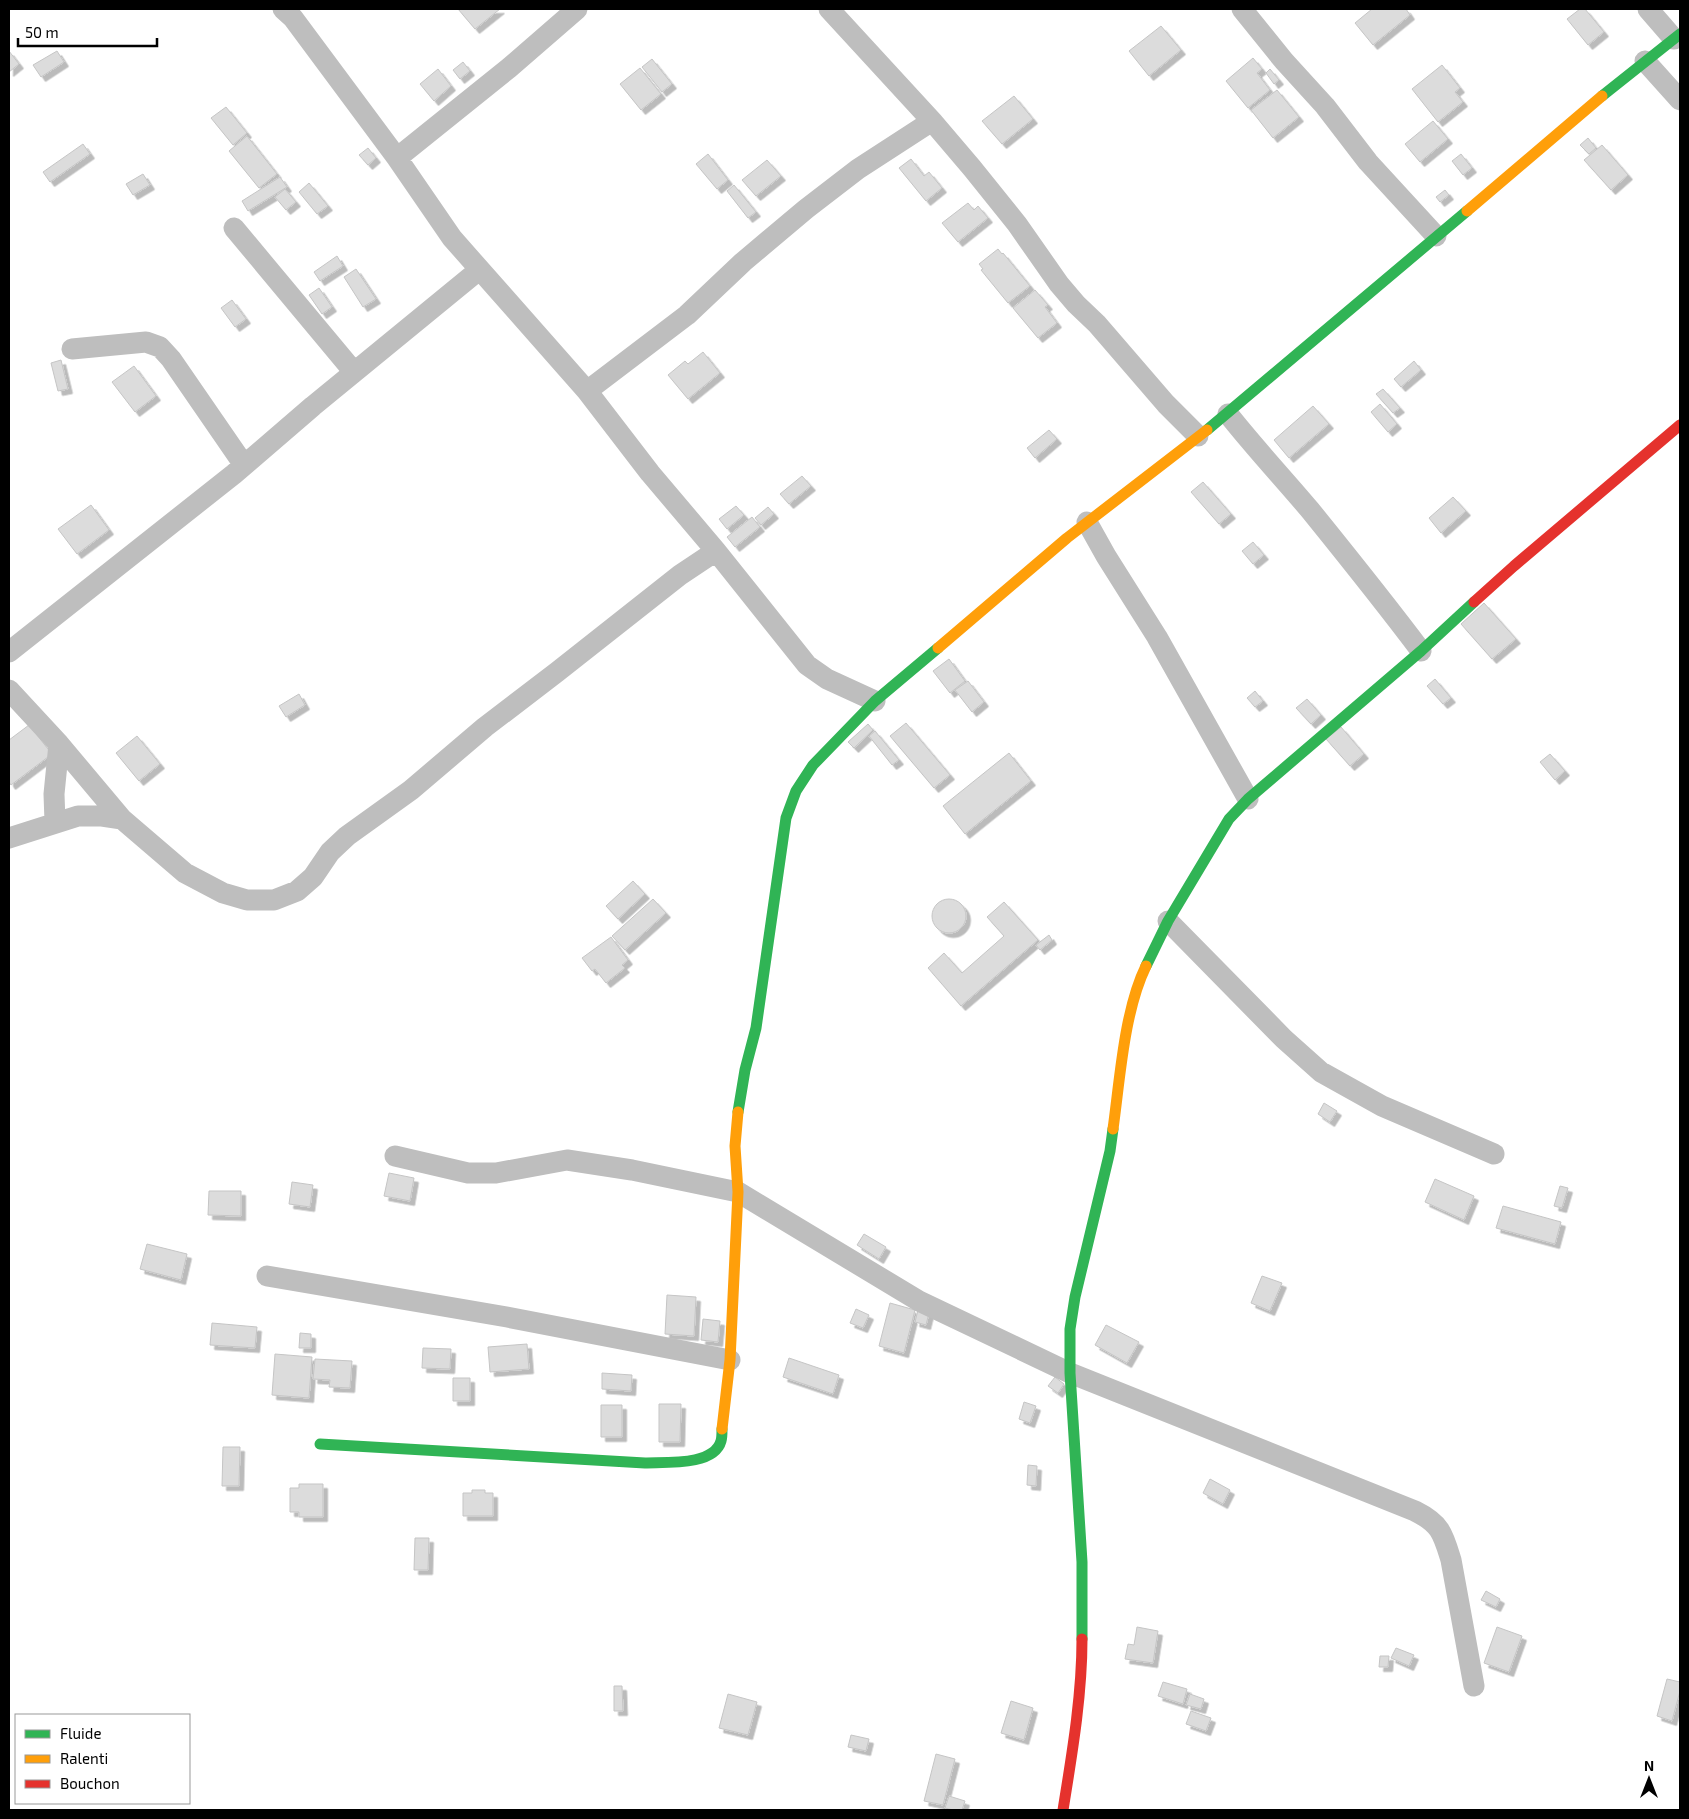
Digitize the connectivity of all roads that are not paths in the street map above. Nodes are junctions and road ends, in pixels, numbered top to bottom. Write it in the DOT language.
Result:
graph roads {
  1 [pos="283,9"];
  2 [pos="577,9"];
  3 [pos="829,9"];
  4 [pos="1242,9"];
  5 [pos="1648,9"];
  6 [pos="1677,37"];
  7 [pos="1645,61"];
  8 [pos="1680,100"];
  9 [pos="932,120"];
  10 [pos="397,158"];
  11 [pos="234,228"];
  12 [pos="1436,236"];
  13 [pos="479,270"];
  14 [pos="72,349"];
  15 [pos="354,372"];
  16 [pos="587,391"];
  17 [pos="1228,414"];
  18 [pos="1680,425"];
  19 [pos="1198,436"];
  20 [pos="244,465"];
  21 [pos="1087,522"];
  22 [pos="716,551"];
  23 [pos="1422,651"];
  24 [pos="9,652"];
  25 [pos="9,690"];
  26 [pos="875,701"];
  27 [pos="59,744"];
  28 [pos="1248,799"];
  29 [pos="122,819"];
  30 [pos="55,822"];
  31 [pos="9,838"];
  32 [pos="1168,921"];
  33 [pos="1494,1154"];
  34 [pos="395,1156"];
  35 [pos="738,1192"];
  36 [pos="268,1276"];
  37 [pos="730,1360"];
  38 [pos="1070,1373"];
  39 [pos="320,1444"];
  40 [pos="1474,1686"];
  41 [pos="1063,1810"];
  1 -- 10 [label="street"];
  2 -- 10 [label="street"];
  3 -- 9 [label="street"];
  4 -- 12 [label="street"];
  5 -- 6 [label="street"];
  6 -- 7 [label="street"];
  7 -- 8 [label="street"];
  7 -- 12 [label="street"];
  9 -- 16 [label="street"];
  9 -- 19 [label="street"];
  10 -- 13 [label="street"];
  11 -- 15 [label="street"];
  12 -- 17 [label="street"];
  13 -- 15 [label="street"];
  13 -- 16 [label="street"];
  14 -- 20 [label="street"];
  15 -- 20 [label="street"];
  16 -- 22 [label="street"];
  17 -- 19 [label="street"];
  17 -- 23 [label="street"];
  18 -- 23 [label="street"];
  19 -- 21 [label="street"];
  20 -- 24 [label="street"];
  21 -- 26 [label="street"];
  21 -- 28 [label="street"];
  22 -- 26 [label="street"];
  22 -- 29 [label="street"];
  23 -- 28 [label="street"];
  25 -- 27 [label="street"];
  26 -- 35 [label="street"];
  27 -- 29 [label="street"];
  27 -- 30 [label="street"];
  28 -- 32 [label="street"];
  29 -- 30 [label="street"];
  30 -- 31 [label="street"];
  32 -- 33 [label="street"];
  32 -- 38 [label="street"];
  34 -- 35 [label="street"];
  35 -- 37 [label="street"];
  35 -- 38 [label="street"];
  36 -- 37 [label="street"];
  37 -- 39 [label="street"];
  38 -- 40 [label="street"];
  38 -- 41 [label="street"];
}
